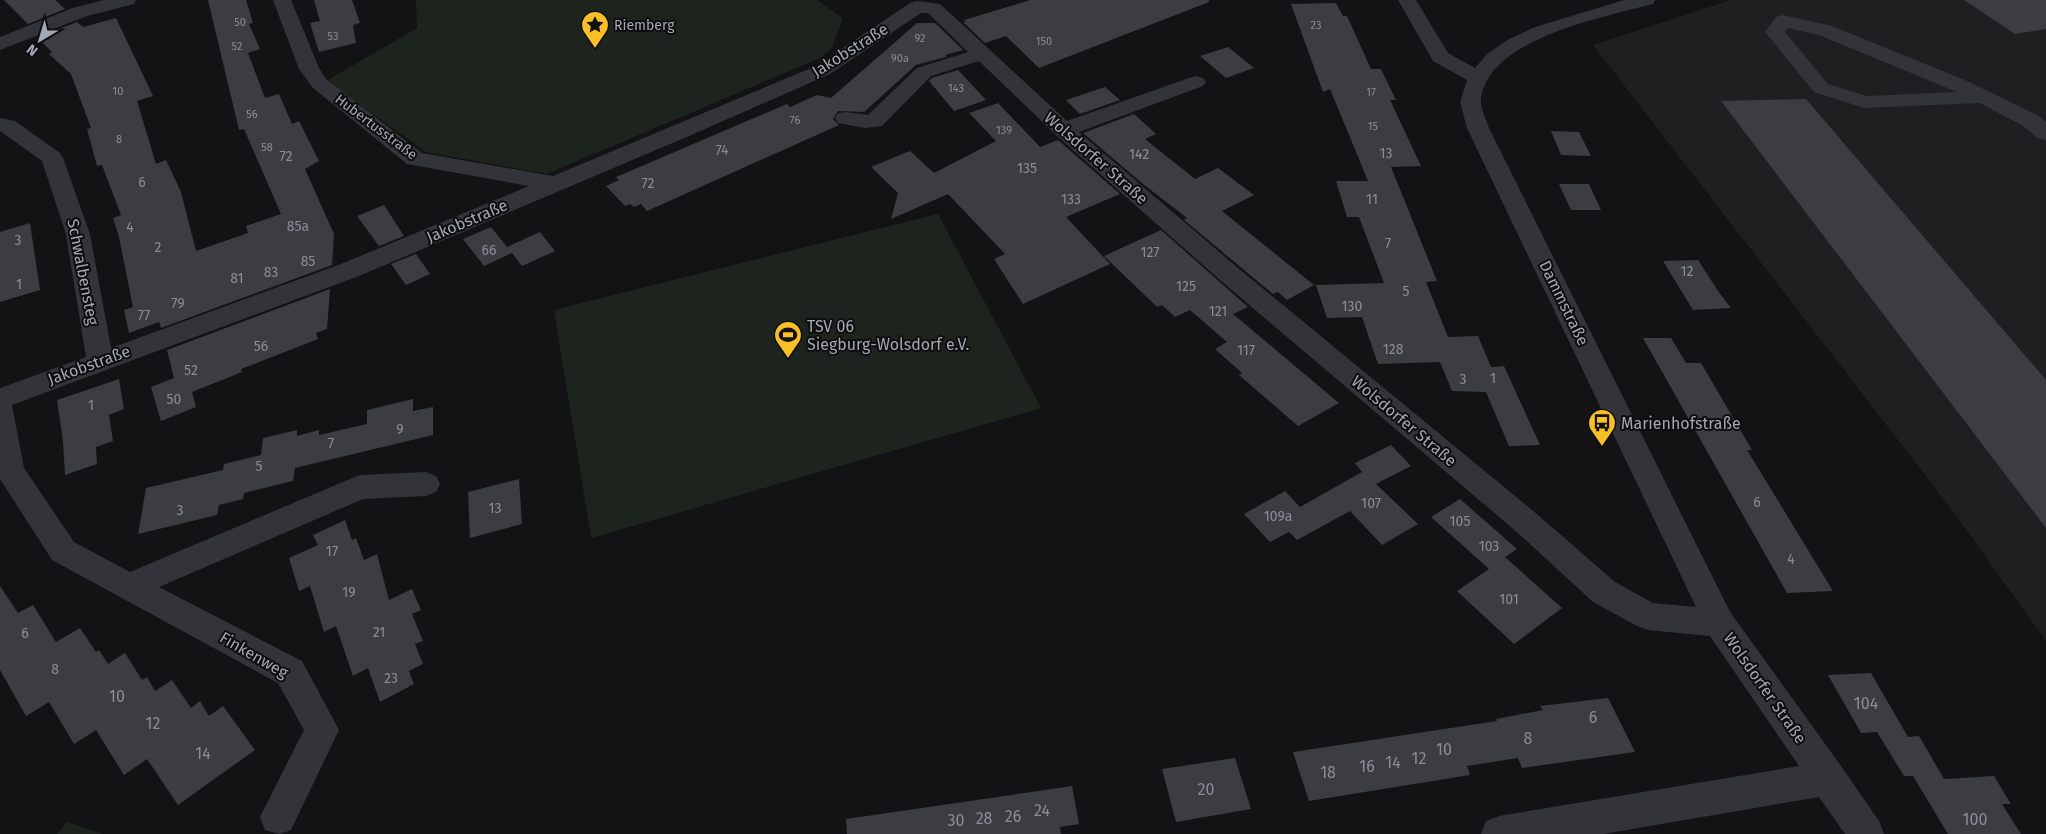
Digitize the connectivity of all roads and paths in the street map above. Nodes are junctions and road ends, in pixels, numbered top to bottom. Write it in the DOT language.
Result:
graph roads {
  1 [pos="127,0"];
  2 [pos="282,0"];
  3 [pos="1407,0"];
  4 [pos="1646,0"];
  5 [pos="916,2"];
  6 [pos="1614,4"];
  7 [pos="0,44"];
  8 [pos="981,54"];
  9 [pos="1477,77"];
  10 [pos="1196,82"];
  11 [pos="1982,97"];
  12 [pos="846,118"];
  13 [pos="0,124"];
  14 [pos="1064,130"];
  15 [pos="2046,132"];
  16 [pos="556,184"];
  17 [pos="100,361"];
  18 [pos="0,398"];
  19 [pos="0,408"];
  20 [pos="426,484"];
  21 [pos="128,586"];
  22 [pos="1719,622"];
  23 [pos="1828,778"];
  24 [pos="278,817"];
  25 [pos="1499,834"];
  26 [pos="1866,834"];
  1 -- 7 [label="street"];
  2 -- 16 [label="street, Hubertusstraße"];
  3 -- 9 [label="street"];
  4 -- 6 [label="street"];
  5 -- 8 [label="street, Wolsdorfer Straße"];
  5 -- 16 [label="street, Jakobstraße"];
  6 -- 9 [label="street"];
  8 -- 12 [label="street"];
  8 -- 14 [label="street, Wolsdorfer Straße"];
  9 -- 22 [label="street, Dammstraße"];
  10 -- 14 [label="street"];
  11 -- 11 [label="street"];
  11 -- 15 [label="street"];
  13 -- 17 [label="street, Schwalbensteg"];
  14 -- 22 [label="street, Wolsdorfer Straße"];
  16 -- 17 [label="street, Jakobstraße"];
  17 -- 18 [label="street, Jakobstraße"];
  19 -- 21 [label="street, Finkenweg"];
  20 -- 21 [label="street"];
  21 -- 24 [label="street, Finkenweg"];
  22 -- 23 [label="street, Wolsdorfer Straße"];
  23 -- 25 [label="street"];
  23 -- 26 [label="street, Wolsdorfer Straße"];
}
